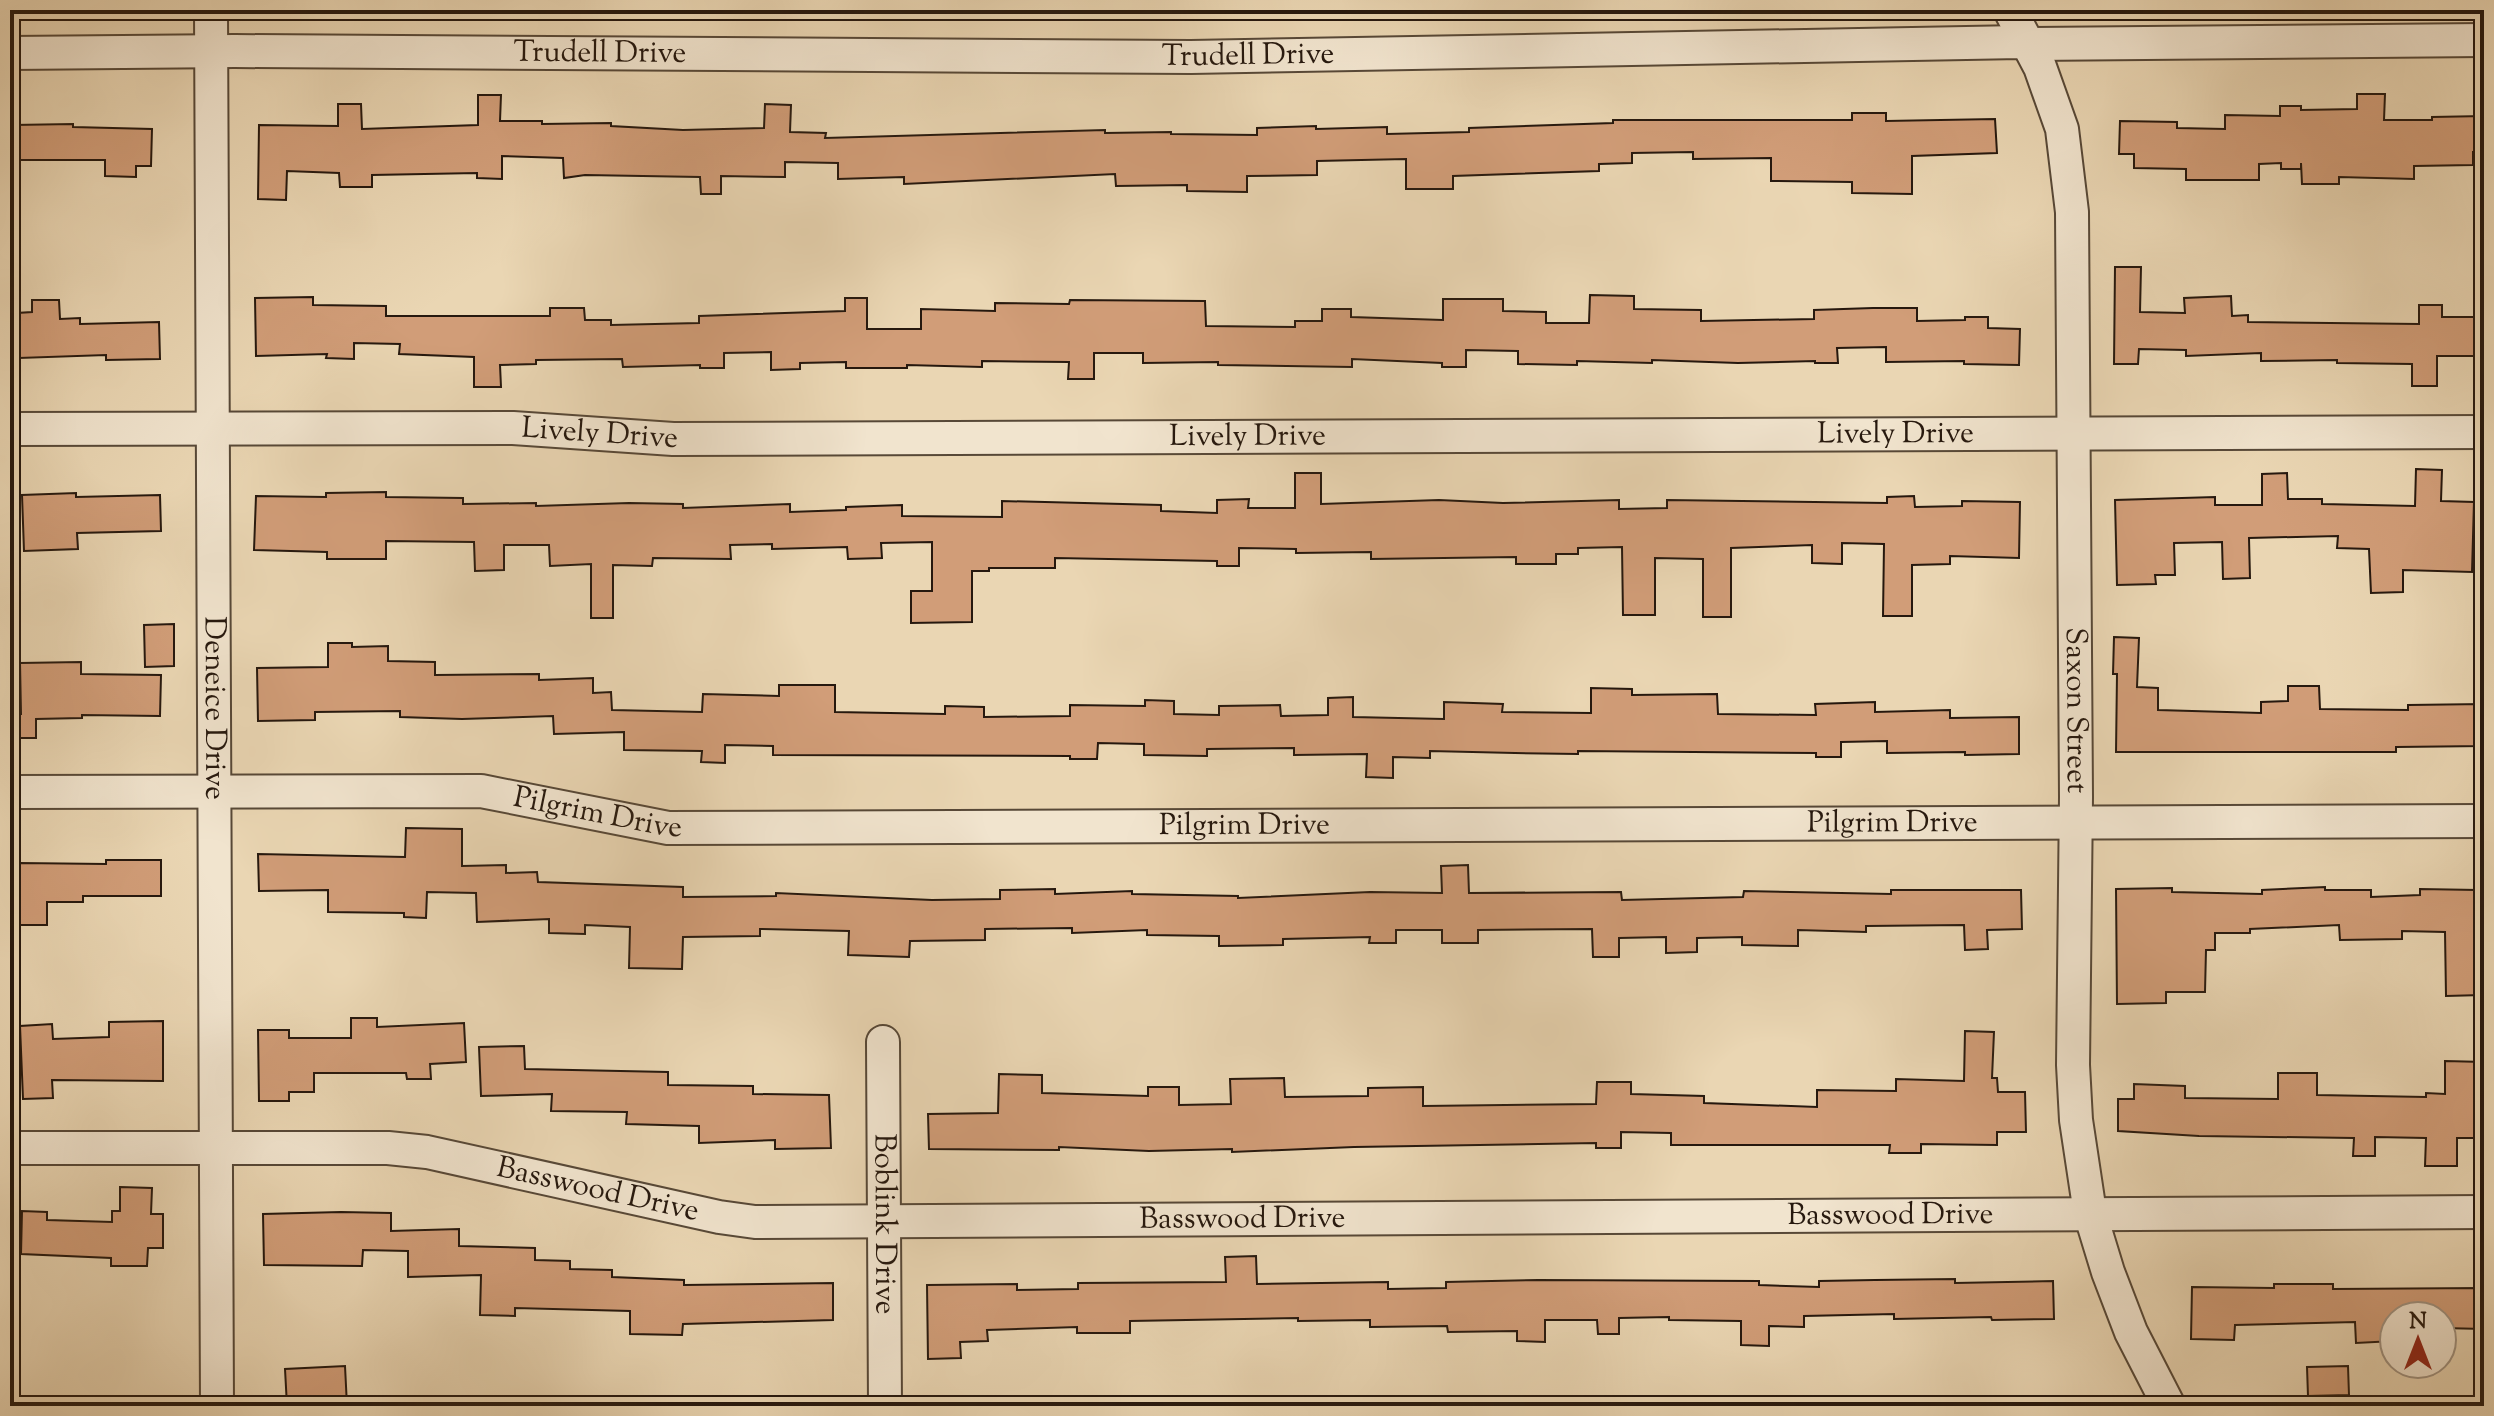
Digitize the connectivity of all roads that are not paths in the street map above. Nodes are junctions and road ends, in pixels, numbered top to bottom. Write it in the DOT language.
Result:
graph roads {
  1 [pos="211,10"];
  2 [pos="2010,10"];
  3 [pos="2484,40"];
  4 [pos="2030,44"];
  5 [pos="211,51"];
  6 [pos="10,53"];
  7 [pos="211,428"];
  8 [pos="10,429"];
  9 [pos="2484,432"];
  10 [pos="2074,433"];
  11 [pos="213,790"];
  12 [pos="10,792"];
  13 [pos="2484,821"];
  14 [pos="2076,823"];
  15 [pos="883,1042"];
  16 [pos="216,1147"];
  17 [pos="10,1148"];
  18 [pos="2484,1212"];
  19 [pos="2090,1213"];
  20 [pos="884,1219"];
  21 [pos="217,1406"];
  22 [pos="885,1406"];
  23 [pos="2169,1406"];
  1 -- 5 [label="street, Deneice Drive"];
  2 -- 4 [label="street, Saxon Street"];
  3 -- 4 [label="street, Trudell Drive"];
  4 -- 5 [label="street, Trudell Drive"];
  4 -- 10 [label="street, Saxon Street"];
  5 -- 6 [label="street, Trudell Drive"];
  5 -- 7 [label="street, Deneice Drive"];
  7 -- 8 [label="street, Lively Drive"];
  7 -- 10 [label="street, Lively Drive"];
  7 -- 11 [label="street, Deneice Drive"];
  9 -- 10 [label="street, Lively Drive"];
  10 -- 14 [label="street, Saxon Street"];
  11 -- 12 [label="street, Pilgrim Drive"];
  11 -- 14 [label="street, Pilgrim Drive"];
  11 -- 16 [label="street, Deneice Drive"];
  13 -- 14 [label="street, Pilgrim Drive"];
  14 -- 19 [label="street, Saxon Street"];
  15 -- 20 [label="street, Boblink Drive"];
  16 -- 17 [label="street, Basswood Drive"];
  16 -- 20 [label="street, Basswood Drive"];
  16 -- 21 [label="street, Deneice Drive"];
  18 -- 19 [label="street, Basswood Drive"];
  19 -- 20 [label="street, Basswood Drive"];
  19 -- 23 [label="street, Saxon Street"];
  20 -- 22 [label="street, Boblink Drive"];
}
